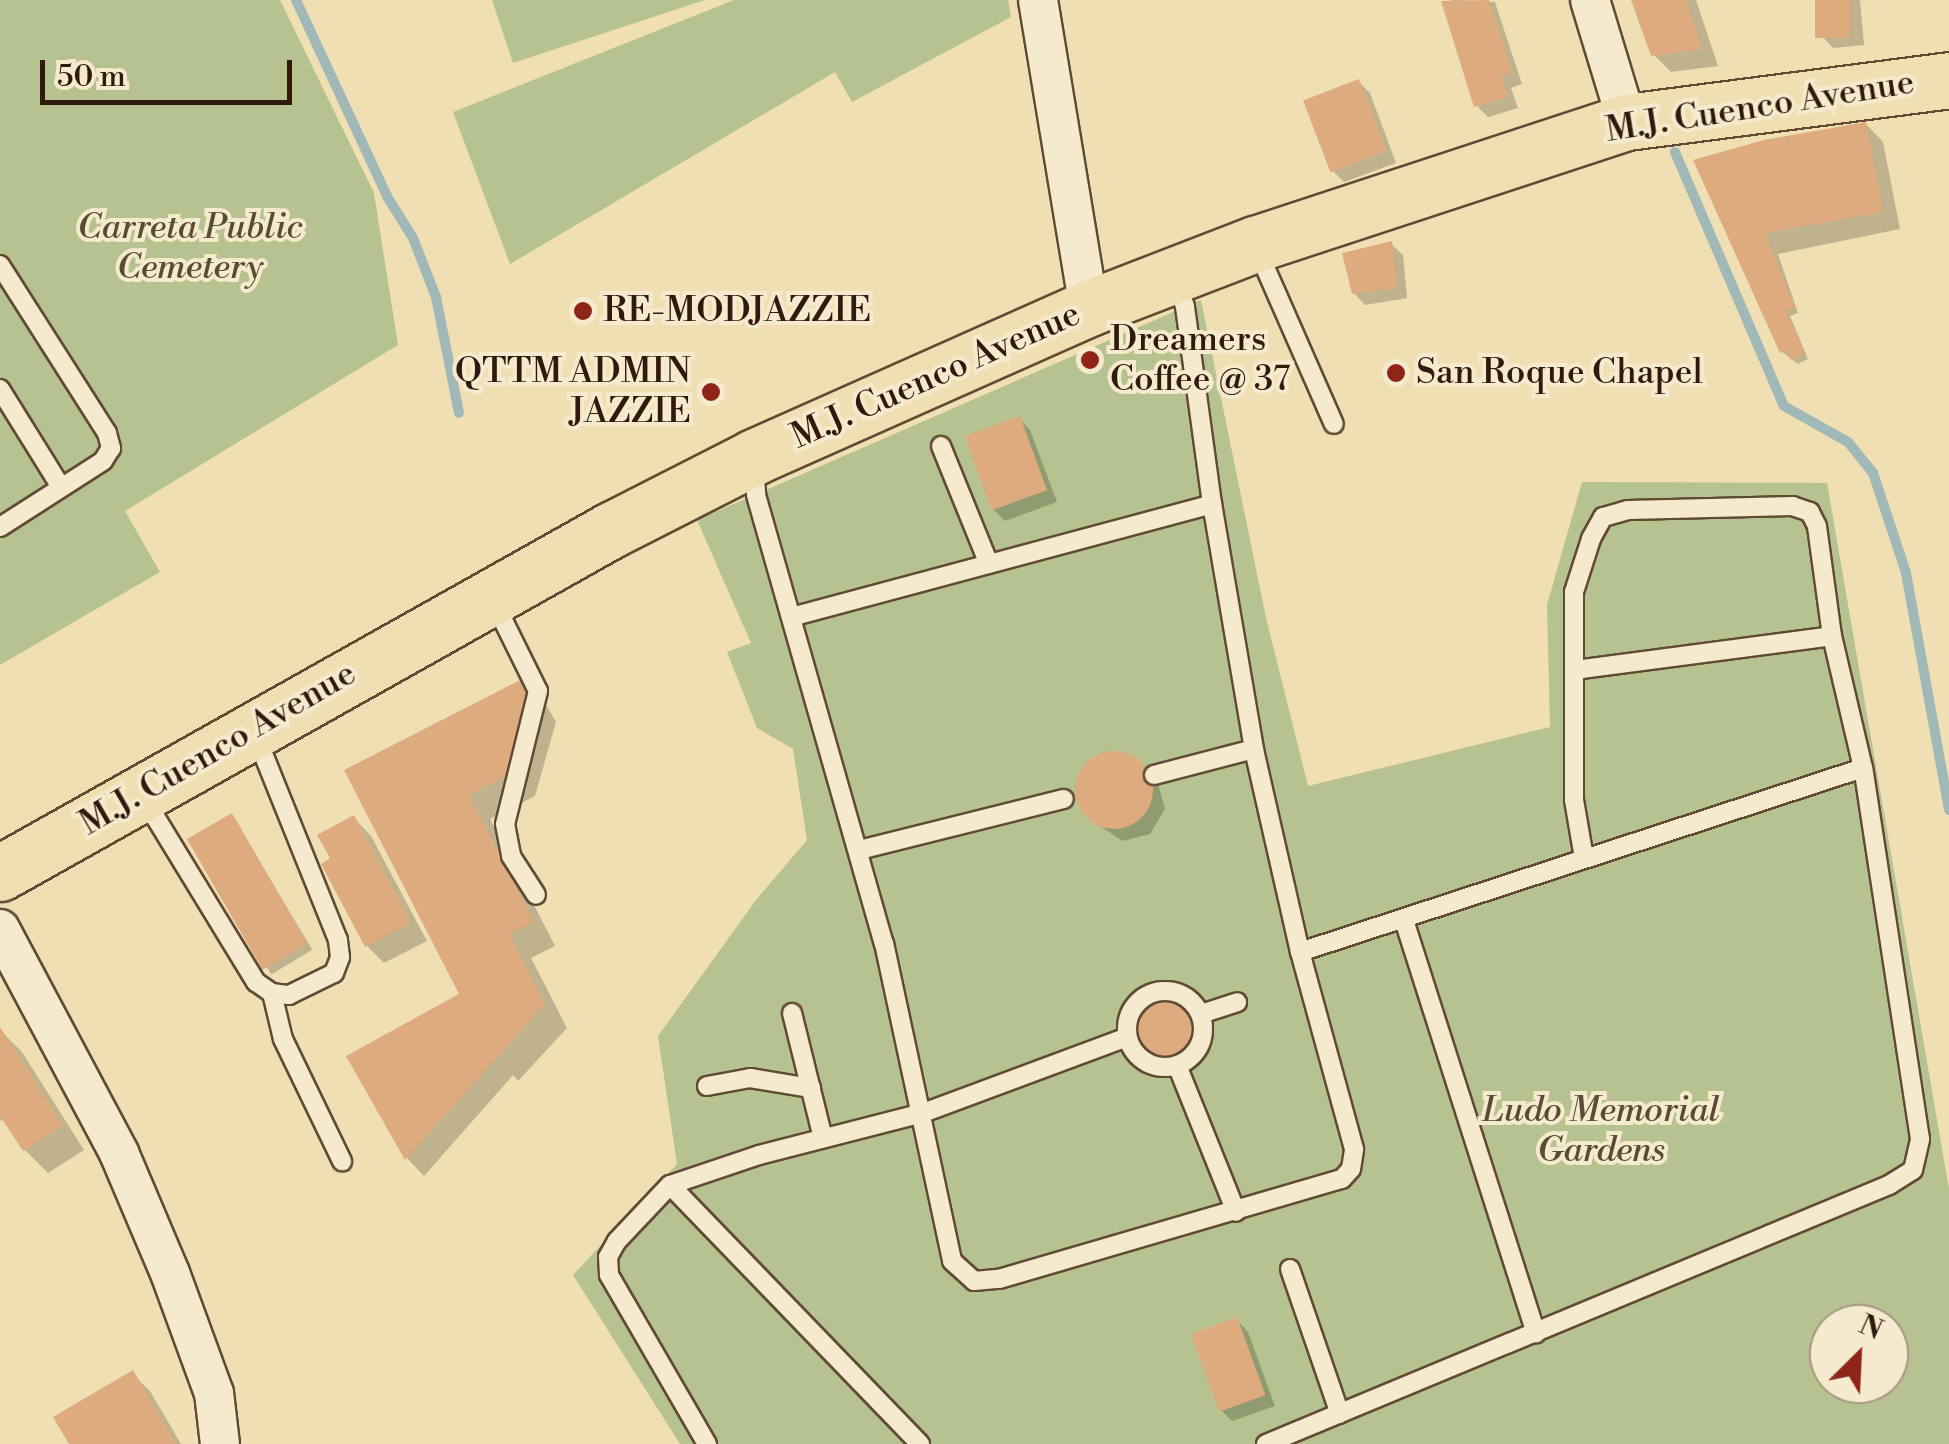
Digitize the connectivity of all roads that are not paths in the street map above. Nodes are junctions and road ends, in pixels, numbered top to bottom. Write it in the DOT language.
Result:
graph roads {
  1 [pos="1038,0"];
  2 [pos="1590,0"];
  3 [pos="1949,80"];
  4 [pos="1626,122"];
  5 [pos="1255,244"];
  6 [pos="0,265"];
  7 [pos="1172,274"];
  8 [pos="1089,308"];
  9 [pos="0,389"];
  10 [pos="1334,424"];
  11 [pos="941,446"];
  12 [pos="754,457"];
  13 [pos="61,487"];
  14 [pos="1212,504"];
  15 [pos="1,523"];
  16 [pos="989,564"];
  17 [pos="490,594"];
  18 [pos="791,616"];
  19 [pos="1832,636"];
  20 [pos="1575,670"];
  21 [pos="253,730"];
  22 [pos="1254,749"];
  23 [pos="1863,768"];
  24 [pos="1154,775"];
  25 [pos="140,793"];
  26 [pos="1064,798"];
  27 [pos="858,850"];
  28 [pos="1584,858"];
  29 [pos="0,873"];
  30 [pos="536,894"];
  31 [pos="1404,920"];
  32 [pos="0,929"];
  33 [pos="1300,952"];
  34 [pos="272,993"];
  35 [pos="1238,1002"];
  36 [pos="792,1013"];
  37 [pos="1201,1014"];
  38 [pos="1127,1037"];
  39 [pos="1177,1066"];
  40 [pos="708,1086"];
  41 [pos="811,1088"];
  42 [pos="923,1114"];
  43 [pos="823,1138"];
  44 [pos="342,1161"];
  45 [pos="670,1185"];
  46 [pos="1236,1212"];
  47 [pos="1290,1269"];
  48 [pos="1536,1334"];
  49 [pos="1340,1414"];
  50 [pos="220,1444"];
  51 [pos="706,1444"];
  52 [pos="920,1444"];
  53 [pos="1266,1444"];
  1 -- 8 [label="street"];
  2 -- 4 [label="street"];
  3 -- 4 [label="main road, M.J. Cuenco Avenue"];
  4 -- 5 [label="main road, M.J. Cuenco Avenue"];
  5 -- 7 [label="main road, M.J. Cuenco Avenue"];
  5 -- 10 [label="lane"];
  6 -- 13 [label="lane"];
  7 -- 8 [label="main road, M.J. Cuenco Avenue"];
  7 -- 14 [label="lane"];
  8 -- 12 [label="main road, M.J. Cuenco Avenue"];
  9 -- 13 [label="lane"];
  11 -- 16 [label="lane"];
  12 -- 17 [label="main road, M.J. Cuenco Avenue"];
  12 -- 18 [label="lane"];
  13 -- 15 [label="lane"];
  14 -- 16 [label="lane"];
  14 -- 22 [label="lane"];
  16 -- 18 [label="lane"];
  17 -- 21 [label="main road, M.J. Cuenco Avenue"];
  17 -- 30 [label="lane"];
  18 -- 27 [label="lane"];
  19 -- 20 [label="lane"];
  19 -- 20 [label="lane"];
  19 -- 23 [label="lane"];
  20 -- 28 [label="lane"];
  21 -- 25 [label="main road, M.J. Cuenco Avenue"];
  21 -- 34 [label="lane"];
  22 -- 24 [label="lane"];
  22 -- 33 [label="lane"];
  23 -- 28 [label="lane"];
  23 -- 48 [label="lane"];
  25 -- 29 [label="main road, M.J. Cuenco Avenue"];
  25 -- 34 [label="lane"];
  26 -- 27 [label="lane"];
  27 -- 42 [label="lane"];
  28 -- 31 [label="lane"];
  31 -- 33 [label="lane"];
  31 -- 48 [label="lane"];
  32 -- 50 [label="street"];
  33 -- 46 [label="lane"];
  34 -- 44 [label="lane"];
  35 -- 37 [label="lane"];
  36 -- 41 [label="lane"];
  37 -- 38 [label="lane"];
  37 -- 39 [label="lane"];
  38 -- 39 [label="lane"];
  38 -- 42 [label="lane"];
  39 -- 46 [label="lane"];
  40 -- 41 [label="lane"];
  41 -- 43 [label="lane"];
  42 -- 43 [label="lane"];
  42 -- 46 [label="lane"];
  43 -- 45 [label="lane"];
  45 -- 51 [label="lane"];
  45 -- 52 [label="lane"];
  47 -- 49 [label="lane"];
  48 -- 49 [label="lane"];
  49 -- 53 [label="lane"];
}
